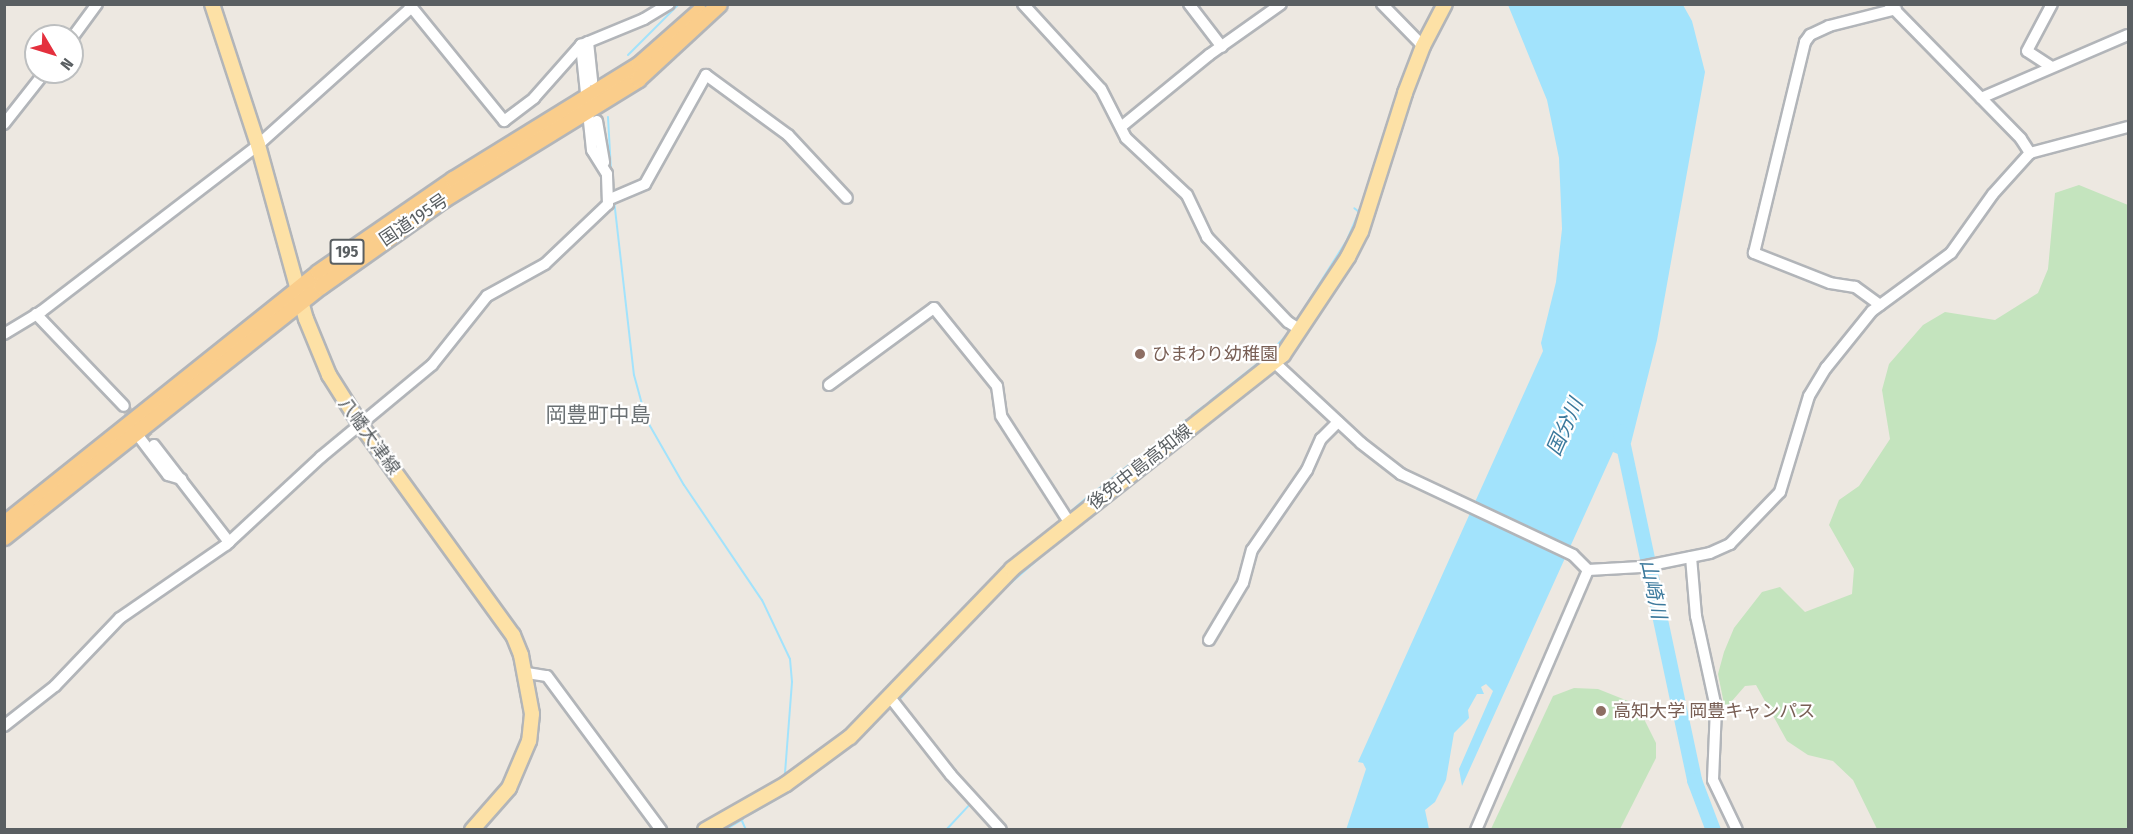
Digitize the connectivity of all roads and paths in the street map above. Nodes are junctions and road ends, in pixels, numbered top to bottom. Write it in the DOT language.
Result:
graph roads {
  1 [pos="98,4"];
  2 [pos="213,4"];
  3 [pos="669,4"];
  4 [pos="705,4"];
  5 [pos="719,4"];
  6 [pos="1023,4"];
  7 [pos="1189,4"];
  8 [pos="1281,4"];
  9 [pos="1382,4"];
  10 [pos="1445,4"];
  11 [pos="2052,4"];
  12 [pos="410,6"];
  13 [pos="1893,7"];
  14 [pos="83,24"];
  15 [pos="2128,35"];
  16 [pos="584,43"];
  17 [pos="1423,46"];
  18 [pos="1222,47"];
  19 [pos="2050,66"];
  20 [pos="592,81"];
  21 [pos="36,84"];
  22 [pos="1981,98"];
  23 [pos="590,111"];
  24 [pos="4,124"];
  25 [pos="1121,127"];
  26 [pos="2128,127"];
  27 [pos="258,145"];
  28 [pos="2030,153"];
  29 [pos="612,198"];
  30 [pos="847,198"];
  31 [pos="300,295"];
  32 [pos="1880,304"];
  33 [pos="36,314"];
  34 [pos="1301,330"];
  35 [pos="4,334"];
  36 [pos="1275,363"];
  37 [pos="829,385"];
  38 [pos="124,406"];
  39 [pos="1338,422"];
  40 [pos="360,424"];
  41 [pos="132,429"];
  42 [pos="154,445"];
  43 [pos="181,479"];
  44 [pos="1069,522"];
  45 [pos="4,523"];
  46 [pos="4,537"];
  47 [pos="229,542"];
  48 [pos="1691,557"];
  49 [pos="1588,570"];
  50 [pos="1209,640"];
  51 [pos="526,673"];
  52 [pos="890,696"];
  53 [pos="4,726"];
  54 [pos="472,830"];
  55 [pos="661,830"];
  56 [pos="705,830"];
  57 [pos="1001,830"];
  58 [pos="1476,830"];
  59 [pos="1737,830"];
  1 -- 14 [label="street"];
  2 -- 27 [label="main road, 八幡大津線"];
  3 -- 16 [label="street"];
  4 -- 23 [label="highway, 国道195号 / 195"];
  5 -- 23 [label="highway, 国道195号 / 195"];
  6 -- 25 [label="street"];
  7 -- 18 [label="street"];
  8 -- 18 [label="street"];
  9 -- 17 [label="street"];
  10 -- 17 [label="main road, 後免中島高知線"];
  11 -- 19 [label="street"];
  12 -- 16 [label="street"];
  12 -- 27 [label="street"];
  13 -- 22 [label="street"];
  13 -- 32 [label="street"];
  15 -- 19 [label="street"];
  16 -- 20 [label="street"];
  16 -- 23 [label="street"];
  17 -- 34 [label="main road, 後免中島高知線"];
  18 -- 25 [label="street"];
  19 -- 22 [label="street"];
  21 -- 24 [label="street"];
  22 -- 28 [label="street"];
  23 -- 29 [label="street"];
  23 -- 31 [label="highway, 国道195号 / 195"];
  25 -- 34 [label="street"];
  26 -- 28 [label="street"];
  27 -- 31 [label="main road, 八幡大津線"];
  27 -- 33 [label="street"];
  28 -- 32 [label="street"];
  29 -- 30 [label="street"];
  29 -- 40 [label="street"];
  31 -- 40 [label="main road, 八幡大津線"];
  31 -- 41 [label="highway, 国道195号 / 195"];
  32 -- 48 [label="street"];
  33 -- 35 [label="street"];
  33 -- 38 [label="street"];
  34 -- 36 [label="main road, 後免中島高知線"];
  36 -- 39 [label="street"];
  36 -- 44 [label="main road, 後免中島高知線"];
  37 -- 44 [label="street"];
  39 -- 49 [label="street"];
  39 -- 50 [label="street"];
  40 -- 47 [label="street"];
  40 -- 51 [label="main road, 八幡大津線"];
  41 -- 43 [label="street"];
  41 -- 45 [label="highway, 国道195号 / 195"];
  41 -- 46 [label="highway, 国道195号 / 195"];
  42 -- 43 [label="street"];
  43 -- 47 [label="street"];
  44 -- 52 [label="main road, 後免中島高知線"];
  47 -- 53 [label="street"];
  48 -- 49 [label="street"];
  48 -- 59 [label="street"];
  49 -- 58 [label="street"];
  51 -- 54 [label="main road, 八幡大津線"];
  51 -- 55 [label="street"];
  52 -- 56 [label="main road, 後免中島高知線"];
  52 -- 57 [label="street"];
}
